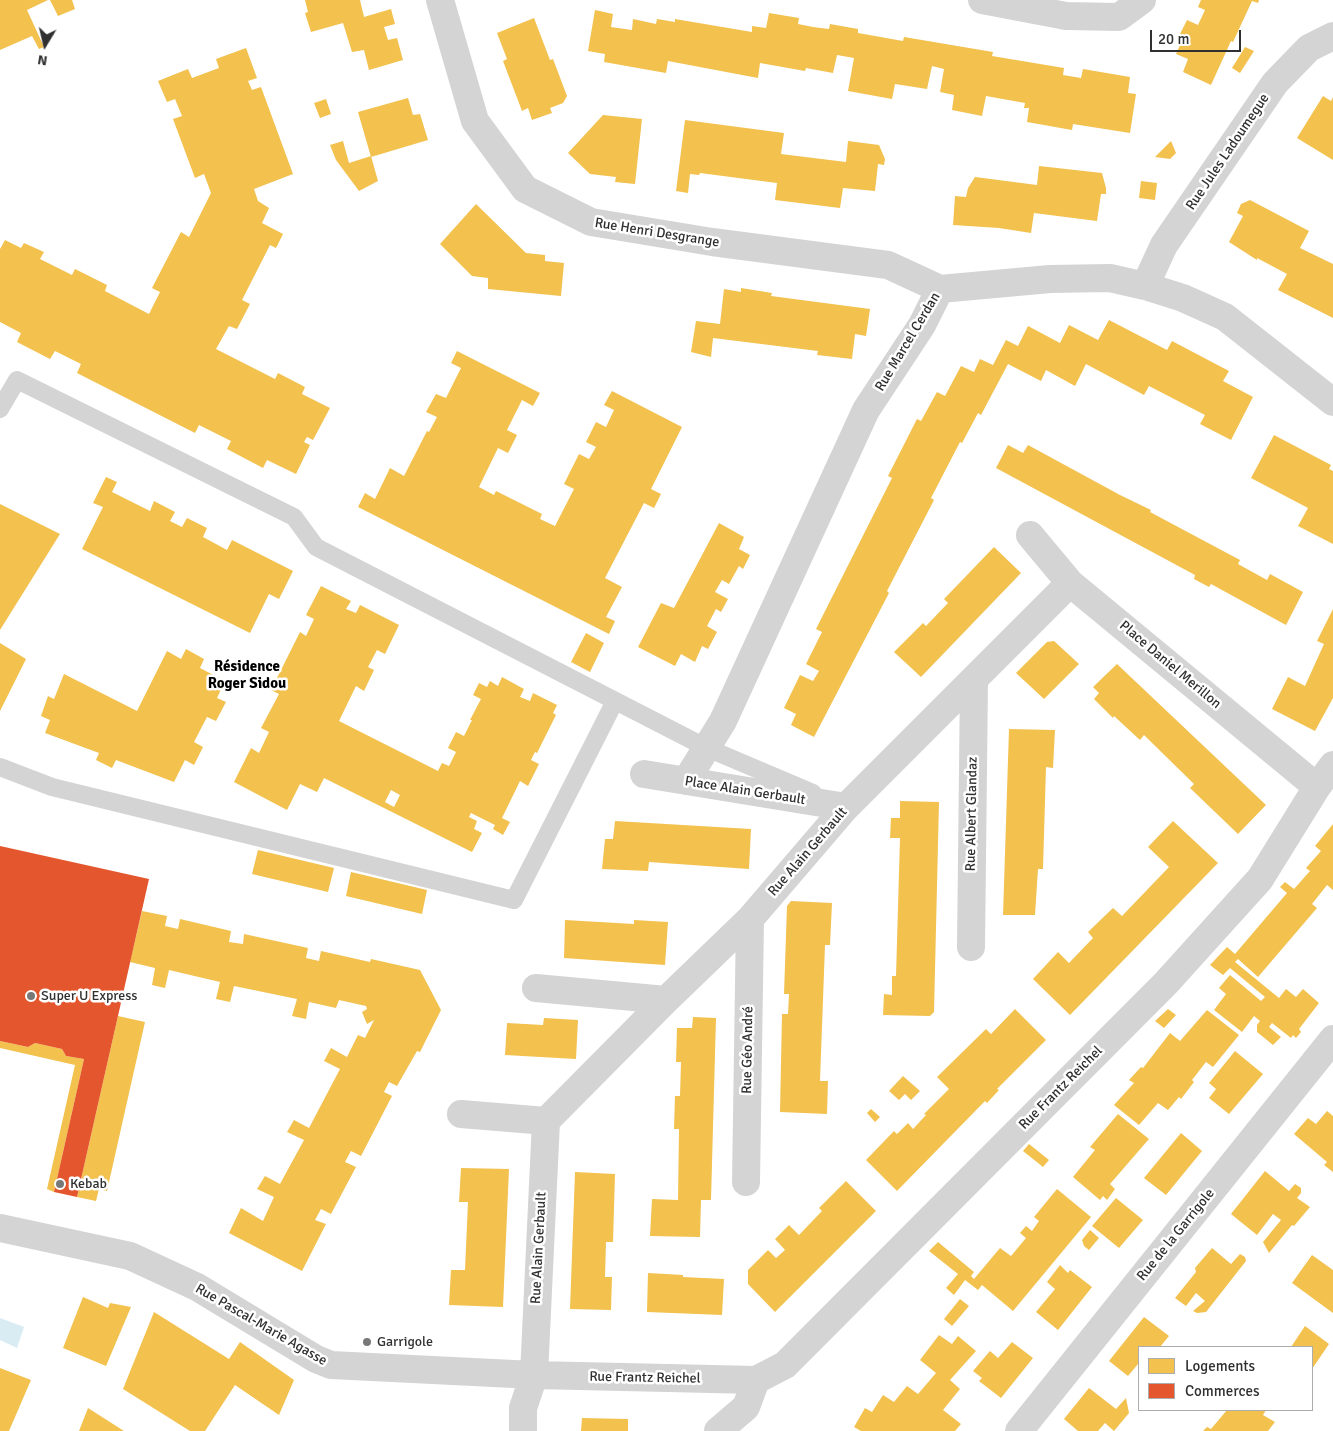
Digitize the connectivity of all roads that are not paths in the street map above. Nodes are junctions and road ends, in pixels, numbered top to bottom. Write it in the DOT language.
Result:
graph roads {
  1 [pos="982,0"];
  2 [pos="1142,0"];
  3 [pos="445,1"];
  4 [pos="1333,36"];
  5 [pos="1145,286"];
  6 [pos="940,289"];
  7 [pos="1333,402"];
  8 [pos="0,410"];
  9 [pos="1030,535"];
  10 [pos="1070,583"];
  11 [pos="974,680"];
  12 [pos="614,701"];
  13 [pos="707,748"];
  14 [pos="0,766"];
  15 [pos="1328,773"];
  16 [pos="644,774"];
  17 [pos="686,781"];
  18 [pos="846,807"];
  19 [pos="750,919"];
  20 [pos="971,947"];
  21 [pos="536,988"];
  22 [pos="666,1000"];
  23 [pos="1333,1039"];
  24 [pos="461,1114"];
  25 [pos="546,1121"];
  26 [pos="746,1182"];
  27 [pos="0,1228"];
  28 [pos="534,1375"];
  29 [pos="756,1380"];
  30 [pos="523,1431"];
  31 [pos="718,1431"];
  32 [pos="1018,1431"];
  1 -- 2 [label="street"];
  3 -- 6 [label="street, Rue Henri Desgrange"];
  4 -- 5 [label="street, Rue Jules Ladoumegue"];
  5 -- 6 [label="street, Rue Marcel Cerdan"];
  5 -- 7 [label="street, Rue Marcel Cerdan"];
  6 -- 13 [label="street, Rue Marcel Cerdan"];
  8 -- 12 [label="lane"];
  9 -- 10 [label="street, Place Daniel Merillon"];
  10 -- 11 [label="street, Rue Alain Gerbault"];
  10 -- 15 [label="street, Place Daniel Merillon"];
  11 -- 18 [label="street, Rue Alain Gerbault"];
  11 -- 20 [label="street, Rue Albert Glandaz"];
  12 -- 13 [label="lane"];
  12 -- 14 [label="lane"];
  13 -- 17 [label="street, Rue Marcel Cerdan"];
  13 -- 18 [label="lane"];
  15 -- 29 [label="street, Rue Frantz Reichel"];
  16 -- 17 [label="street, Place Alain Gerbault"];
  17 -- 18 [label="street, Place Alain Gerbault"];
  18 -- 19 [label="street, Rue Alain Gerbault"];
  19 -- 22 [label="street, Rue Alain Gerbault"];
  19 -- 26 [label="street, Rue Géo André"];
  21 -- 22 [label="street"];
  22 -- 25 [label="street, Rue Alain Gerbault"];
  23 -- 32 [label="street, Rue de la Garrigole"];
  24 -- 25 [label="street"];
  25 -- 28 [label="street, Rue Alain Gerbault"];
  27 -- 28 [label="street, Rue Pascal-Marie Agasse"];
  28 -- 29 [label="street, Rue Frantz Reichel"];
  28 -- 30 [label="street"];
  29 -- 31 [label="street"];
}
